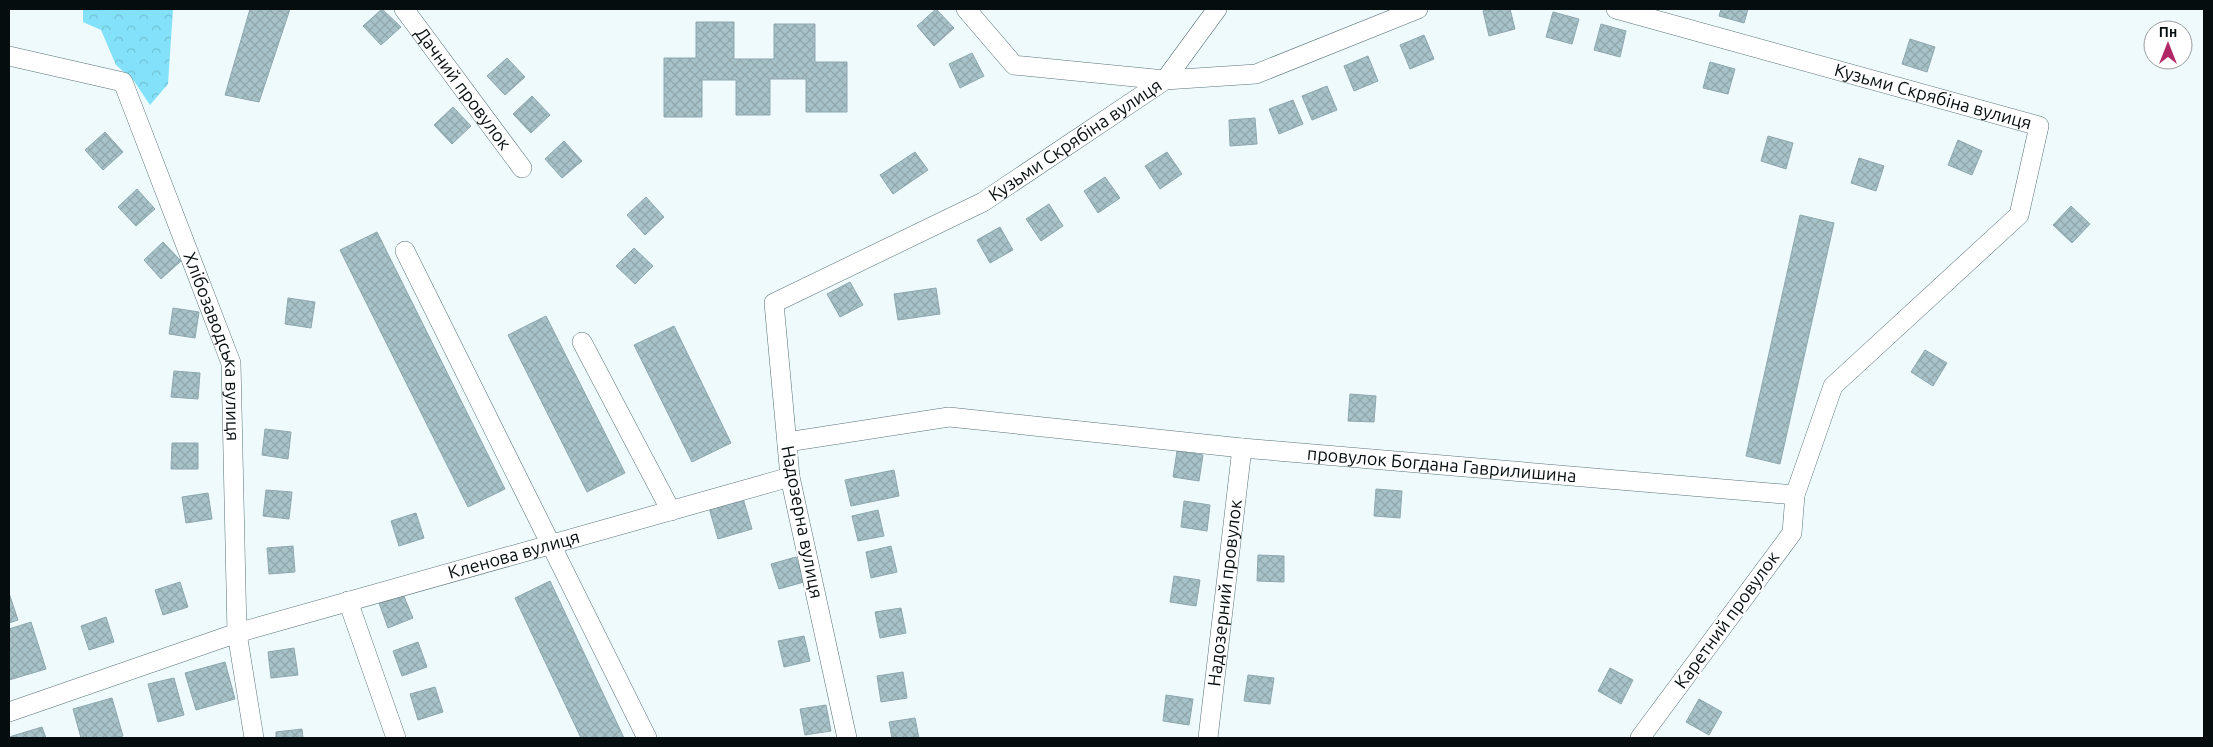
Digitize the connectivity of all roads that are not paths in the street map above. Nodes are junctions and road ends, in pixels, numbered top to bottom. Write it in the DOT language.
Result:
graph roads {
  1 [pos="404,9"];
  2 [pos="966,9"];
  3 [pos="1217,9"];
  4 [pos="1418,9"];
  5 [pos="1616,9"];
  6 [pos="9,56"];
  7 [pos="1165,80"];
  8 [pos="522,168"];
  9 [pos="405,251"];
  10 [pos="774,304"];
  11 [pos="582,342"];
  12 [pos="787,442"];
  13 [pos="1242,448"];
  14 [pos="790,477"];
  15 [pos="1795,495"];
  16 [pos="671,511"];
  17 [pos="551,544"];
  18 [pos="348,601"];
  19 [pos="237,633"];
  20 [pos="9,712"];
  21 [pos="254,738"];
  22 [pos="396,738"];
  23 [pos="647,738"];
  24 [pos="847,738"];
  25 [pos="1208,738"];
  26 [pos="1640,738"];
  1 -- 8 [label="street, Дачний провулок"];
  2 -- 7 [label="street"];
  3 -- 7 [label="street"];
  4 -- 7 [label="street, Кузьми Скрябіна вулиця"];
  5 -- 15 [label="street, Кузьми Скрябіна вулиця"];
  6 -- 19 [label="street, Хлібозаводська вулиця"];
  7 -- 10 [label="street, Кузьми Скрябіна вулиця"];
  9 -- 17 [label="street"];
  10 -- 12 [label="street, Надозерна вулиця"];
  11 -- 16 [label="street"];
  12 -- 13 [label="street, провулок Богдана Гаврилишина"];
  12 -- 14 [label="street, Надозерна вулиця"];
  13 -- 15 [label="street, провулок Богдана Гаврилишина"];
  13 -- 25 [label="street, Надозерний провулок"];
  14 -- 16 [label="street, Кленова вулиця"];
  14 -- 24 [label="street, Надозерна вулиця"];
  15 -- 26 [label="street, Каретний провулок"];
  16 -- 17 [label="street, Кленова вулиця"];
  17 -- 18 [label="street, Кленова вулиця"];
  17 -- 23 [label="street"];
  18 -- 19 [label="street, Кленова вулиця"];
  18 -- 22 [label="street"];
  19 -- 20 [label="street, Кленова вулиця"];
  19 -- 21 [label="street, Хлібозаводська вулиця"];
}
